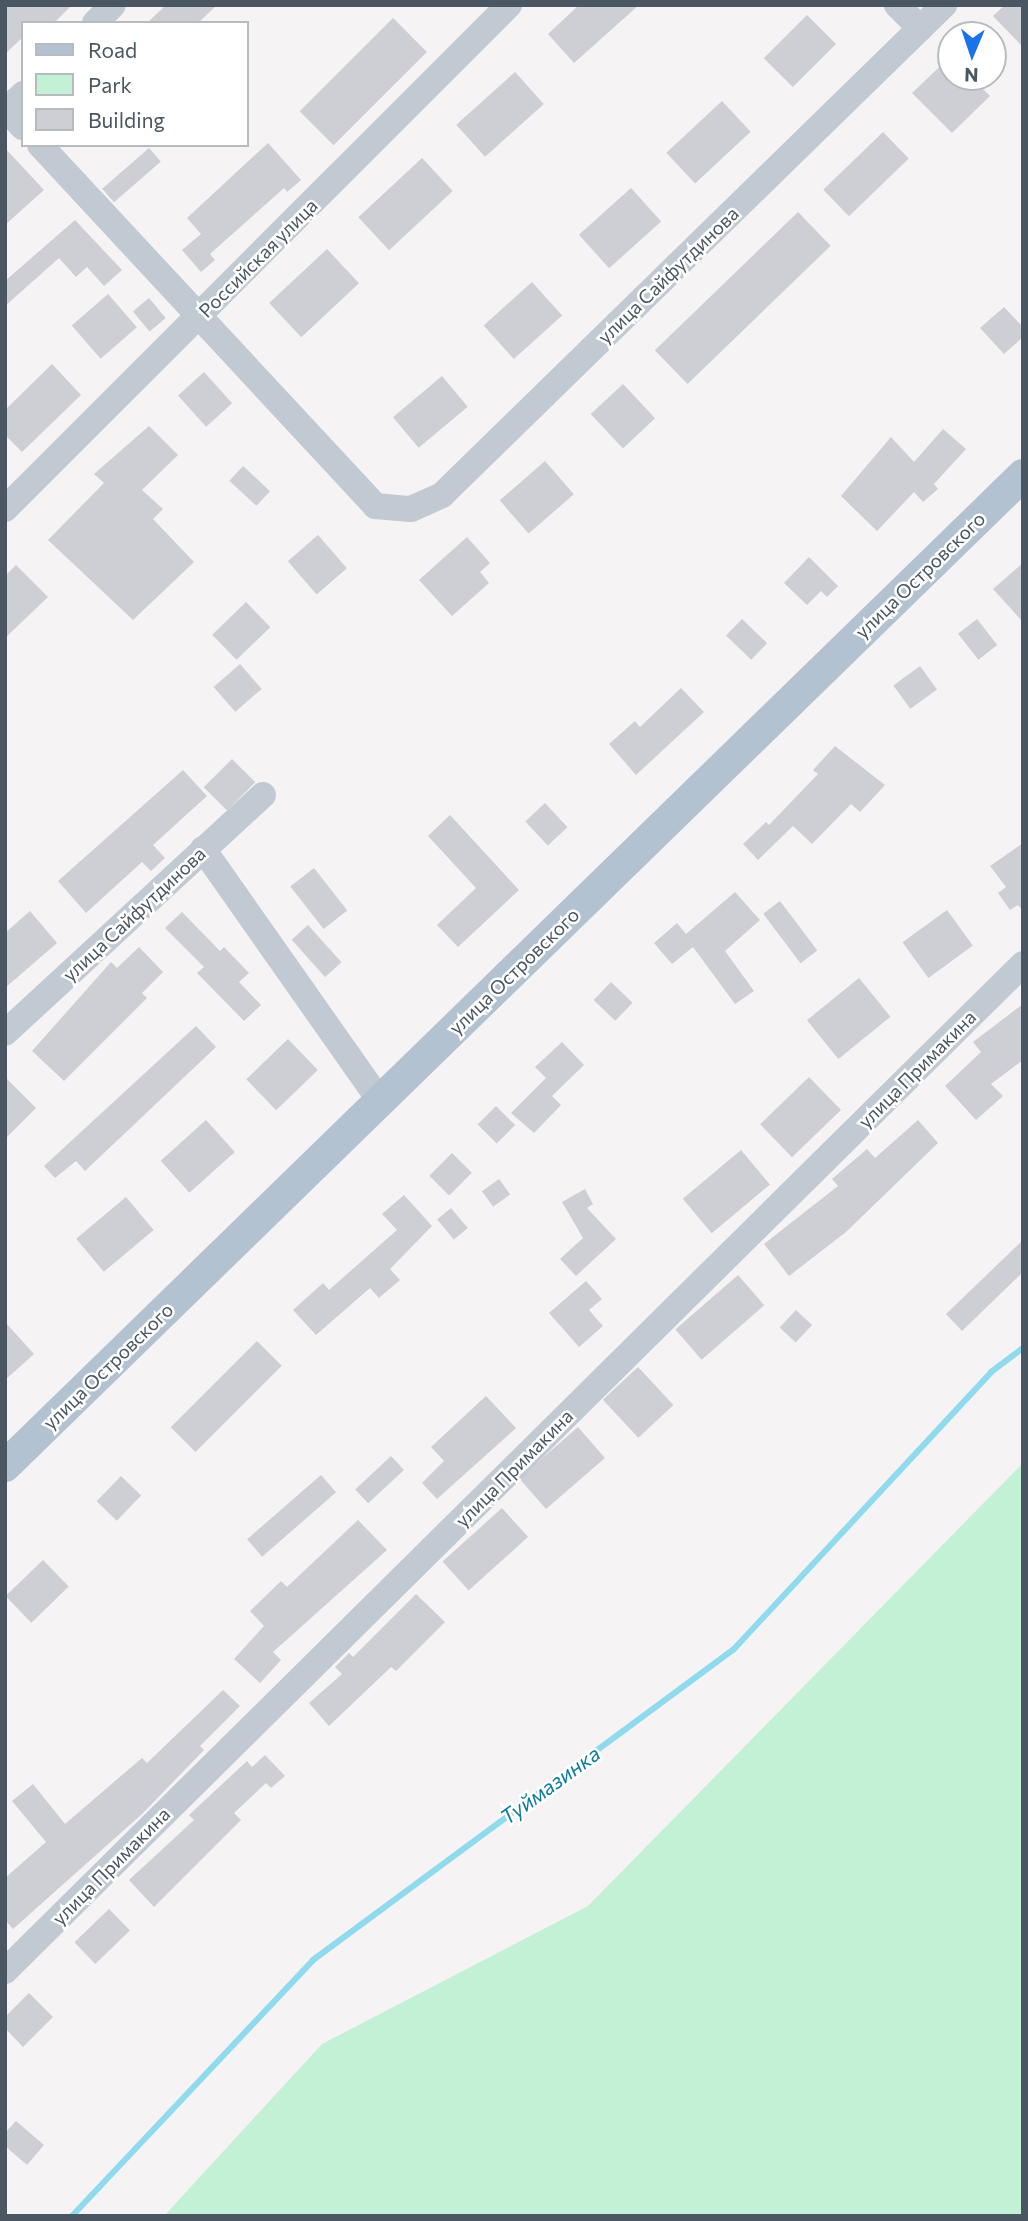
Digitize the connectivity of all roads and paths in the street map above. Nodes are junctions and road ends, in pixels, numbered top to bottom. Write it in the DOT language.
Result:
graph roads {
  1 [pos="113,5"];
  2 [pos="509,5"];
  3 [pos="897,5"];
  4 [pos="944,5"];
  5 [pos="97,21"];
  6 [pos="920,29"];
  7 [pos="42,147"];
  8 [pos="200,316"];
  9 [pos="1021,479"];
  10 [pos="5,509"];
  11 [pos="263,794"];
  12 [pos="204,849"];
  13 [pos="1023,964"];
  14 [pos="5,1033"];
  15 [pos="380,1101"];
  16 [pos="9,1454"];
  17 [pos="5,1970"];
  1 -- 5 [label="street"];
  2 -- 8 [label="street, Российская улица"];
  3 -- 6 [label="street"];
  4 -- 6 [label="street, улица Сайфутдинова"];
  6 -- 8 [label="street, улица Сайфутдинова"];
  7 -- 8 [label="street"];
  8 -- 10 [label="street, Российская улица"];
  9 -- 15 [label="main road, улица Островского"];
  11 -- 12 [label="street, улица Сайфутдинова"];
  12 -- 14 [label="street, улица Сайфутдинова"];
  12 -- 15 [label="street"];
  13 -- 17 [label="street, улица Примакина"];
  15 -- 16 [label="main road, улица Островского"];
}
